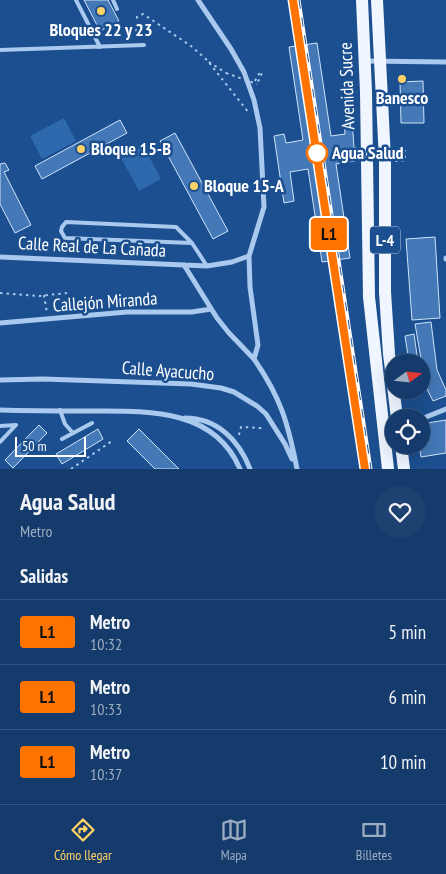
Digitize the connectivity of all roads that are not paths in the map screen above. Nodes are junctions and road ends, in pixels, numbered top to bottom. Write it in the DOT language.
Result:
graph roads {
  1 [pos="76,0"];
  2 [pos="113,0"];
  3 [pos="198,0"];
  4 [pos="362,0"];
  5 [pos="377,0"];
  6 [pos="117,9"];
  7 [pos="144,45"];
  8 [pos="100,47"];
  9 [pos="0,50"];
  10 [pos="364,61"];
  11 [pos="380,61"];
  12 [pos="446,62"];
  13 [pos="192,243"];
  14 [pos="249,256"];
  15 [pos="0,257"];
  16 [pos="184,265"];
  17 [pos="207,266"];
  18 [pos="211,309"];
  19 [pos="0,323"];
  20 [pos="254,359"];
  21 [pos="0,380"];
  22 [pos="446,408"];
  23 [pos="397,409"];
  24 [pos="0,410"];
  25 [pos="60,410"];
  26 [pos="430,415"];
  27 [pos="182,418"];
  28 [pos="92,423"];
  29 [pos="0,426"];
  30 [pos="73,433"];
  31 [pos="62,439"];
  32 [pos="0,442"];
  33 [pos="402,454"];
  34 [pos="296,468"];
  35 [pos="240,469"];
  36 [pos="250,469"];
  37 [pos="388,469"];
  38 [pos="404,469"];
  1 -- 8 [label="lane"];
  2 -- 6 [label="lane"];
  3 -- 14 [label="street"];
  4 -- 10 [label="main road, Avenida Sucre / L-4"];
  5 -- 11 [label="main road, Avenida Sucre / L-4"];
  7 -- 8 [label="lane"];
  8 -- 9 [label="lane"];
  10 -- 11 [label="street"];
  10 -- 37 [label="main road, Avenida Sucre / L-4"];
  11 -- 12 [label="street"];
  11 -- 23 [label="main road, Avenida Sucre / L-4"];
  13 -- 13 [label="lane"];
  13 -- 17 [label="lane"];
  14 -- 17 [label="street, Calle Real de La Cañada"];
  14 -- 20 [label="street"];
  15 -- 16 [label="street, Calle Real de La Cañada"];
  16 -- 17 [label="street, Calle Real de La Cañada"];
  16 -- 18 [label="street, Calle Real de La Cañada"];
  18 -- 19 [label="street, Callejón Miranda"];
  18 -- 20 [label="street, Calle Real de La Cañada"];
  20 -- 34 [label="street, Calle Real de La Cañada"];
  21 -- 34 [label="street, Calle Ayacucho"];
  22 -- 26 [label="street"];
  24 -- 25 [label="street"];
  25 -- 27 [label="street"];
  25 -- 30 [label="lane"];
  27 -- 35 [label="street"];
  27 -- 36 [label="street"];
  28 -- 30 [label="lane"];
  29 -- 32 [label="lane"];
  30 -- 31 [label="lane"];
  33 -- 38 [label="main road"];
}
